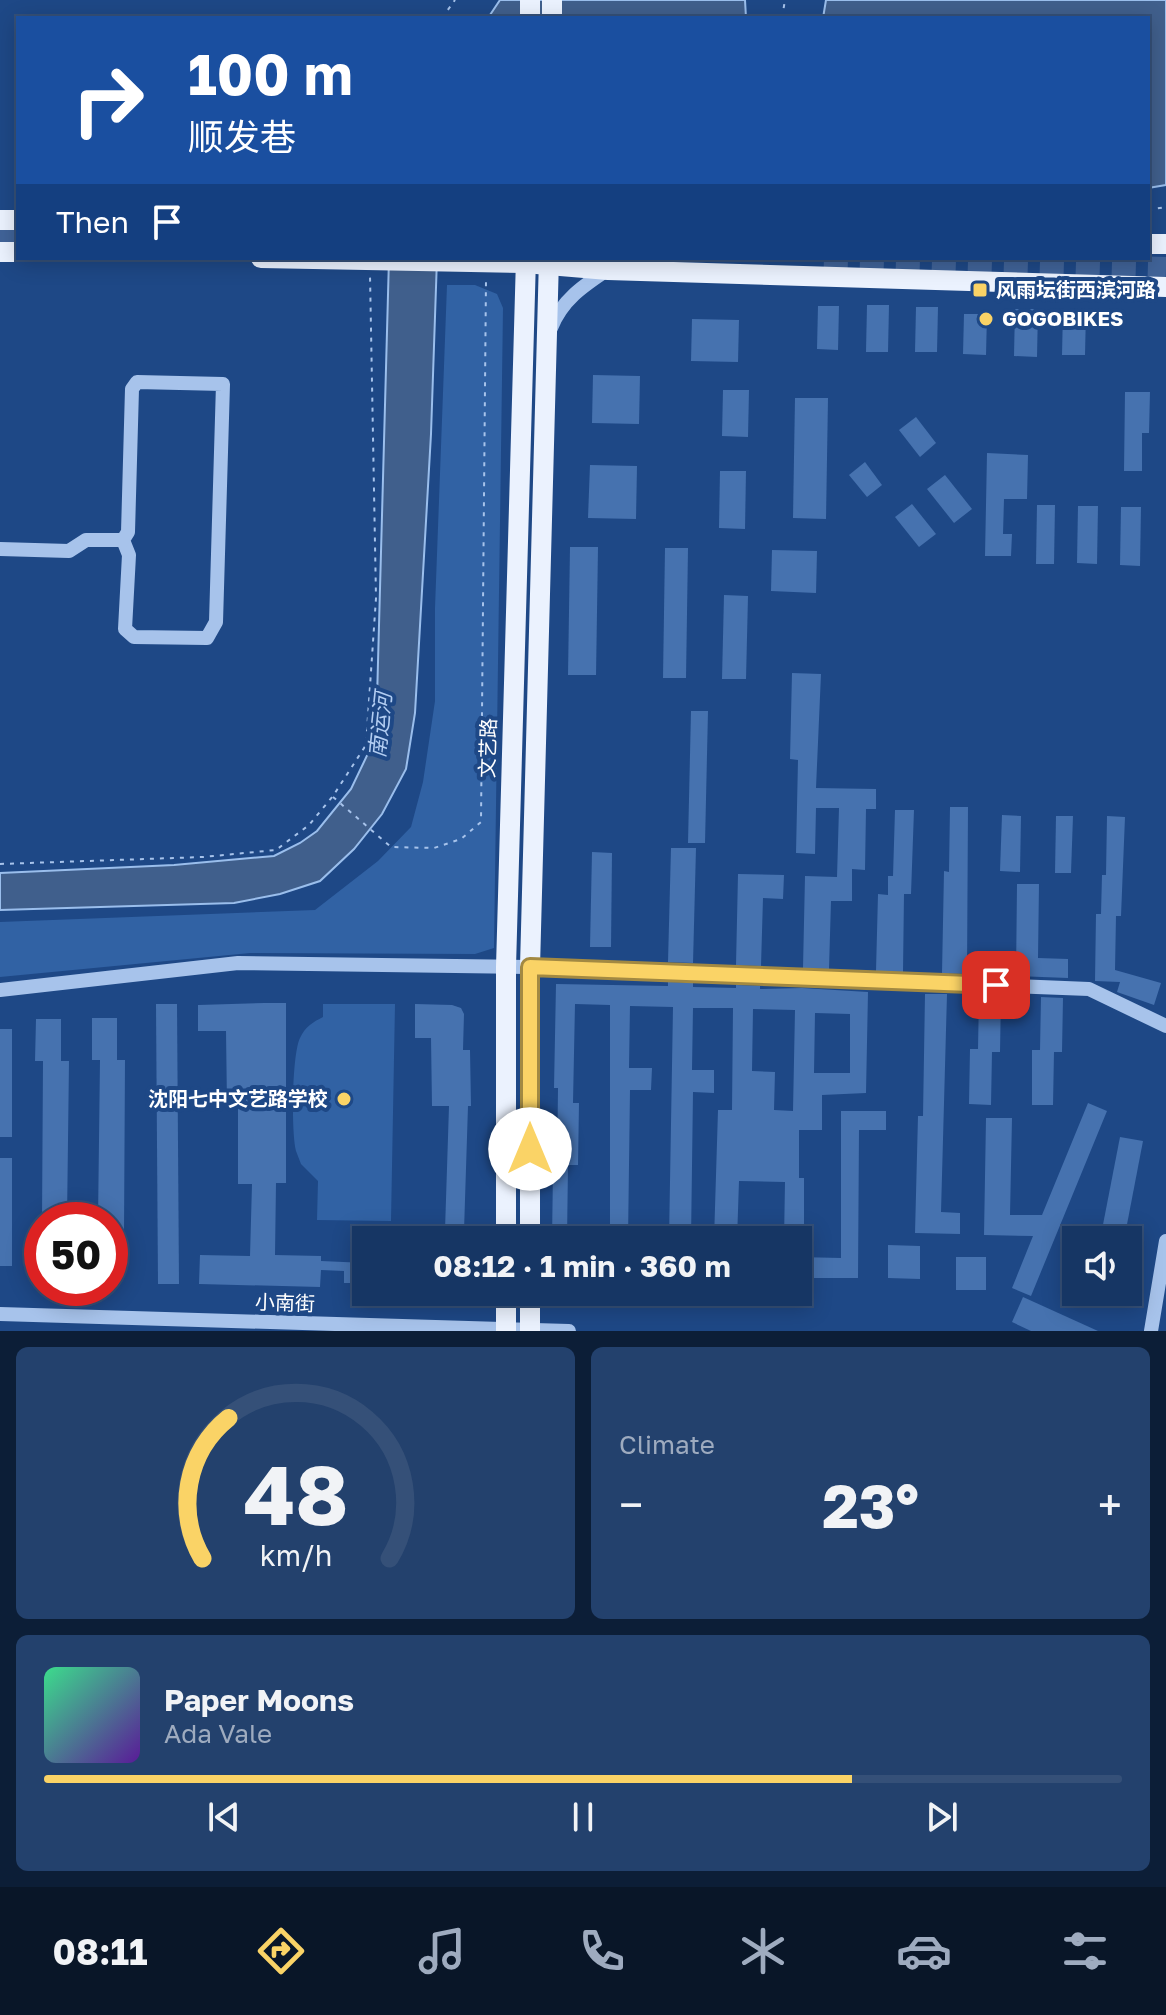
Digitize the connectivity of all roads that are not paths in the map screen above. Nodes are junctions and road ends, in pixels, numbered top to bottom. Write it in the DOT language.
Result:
graph roads {
  1 [pos="336,260"];
  2 [pos="526,261"];
  3 [pos="549,261"];
  4 [pos="608,270"];
  5 [pos="1166,287"];
  6 [pos="548,341"];
  7 [pos="123,540"];
  8 [pos="0,549"];
  9 [pos="506,967"];
  10 [pos="530,967"];
  11 [pos="0,990"];
  12 [pos="1166,1026"];
  13 [pos="506,1226"];
  14 [pos="530,1226"];
  15 [pos="1166,1241"];
  16 [pos="506,1306"];
  17 [pos="530,1306"];
  18 [pos="0,1314"];
  19 [pos="506,1330"];
  20 [pos="530,1331"];
  21 [pos="569,1331"];
  22 [pos="1151,1331"];
  1 -- 2 [label="main road"];
  2 -- 3 [label="main road"];
  2 -- 9 [label="main road, 文艺路"];
  3 -- 4 [label="main road"];
  3 -- 6 [label="main road"];
  4 -- 5 [label="main road"];
  4 -- 6 [label="street"];
  6 -- 10 [label="main road"];
  7 -- 7 [label="street"];
  7 -- 8 [label="street"];
  9 -- 10 [label="street"];
  9 -- 11 [label="street"];
  9 -- 13 [label="main road, 文艺路"];
  10 -- 12 [label="street"];
  10 -- 14 [label="main road"];
  15 -- 22 [label="street"];
  16 -- 19 [label="main road"];
  17 -- 20 [label="main road"];
  18 -- 19 [label="street, 小南街"];
  19 -- 20 [label="street, 小南街"];
  20 -- 21 [label="street, 小南街"];
}
